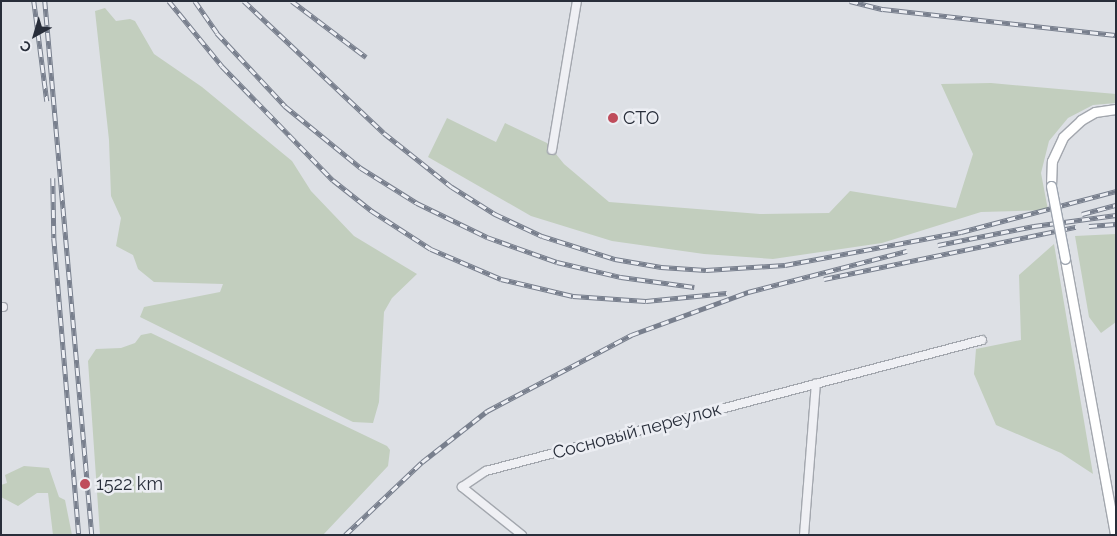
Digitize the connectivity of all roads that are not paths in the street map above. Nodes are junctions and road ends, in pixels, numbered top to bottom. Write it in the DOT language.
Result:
graph roads {
  1 [pos="577,1"];
  2 [pos="1116,109"];
  3 [pos="552,150"];
  4 [pos="982,340"];
  5 [pos="816,384"];
  6 [pos="522,535"];
  7 [pos="804,535"];
  8 [pos="1115,535"];
  1 -- 3 [label="street"];
  2 -- 8 [label="main road, bridge"];
  4 -- 5 [label="street, Сосновый переулок"];
  5 -- 6 [label="street, Сосновый переулок"];
  5 -- 7 [label="street"];
}
